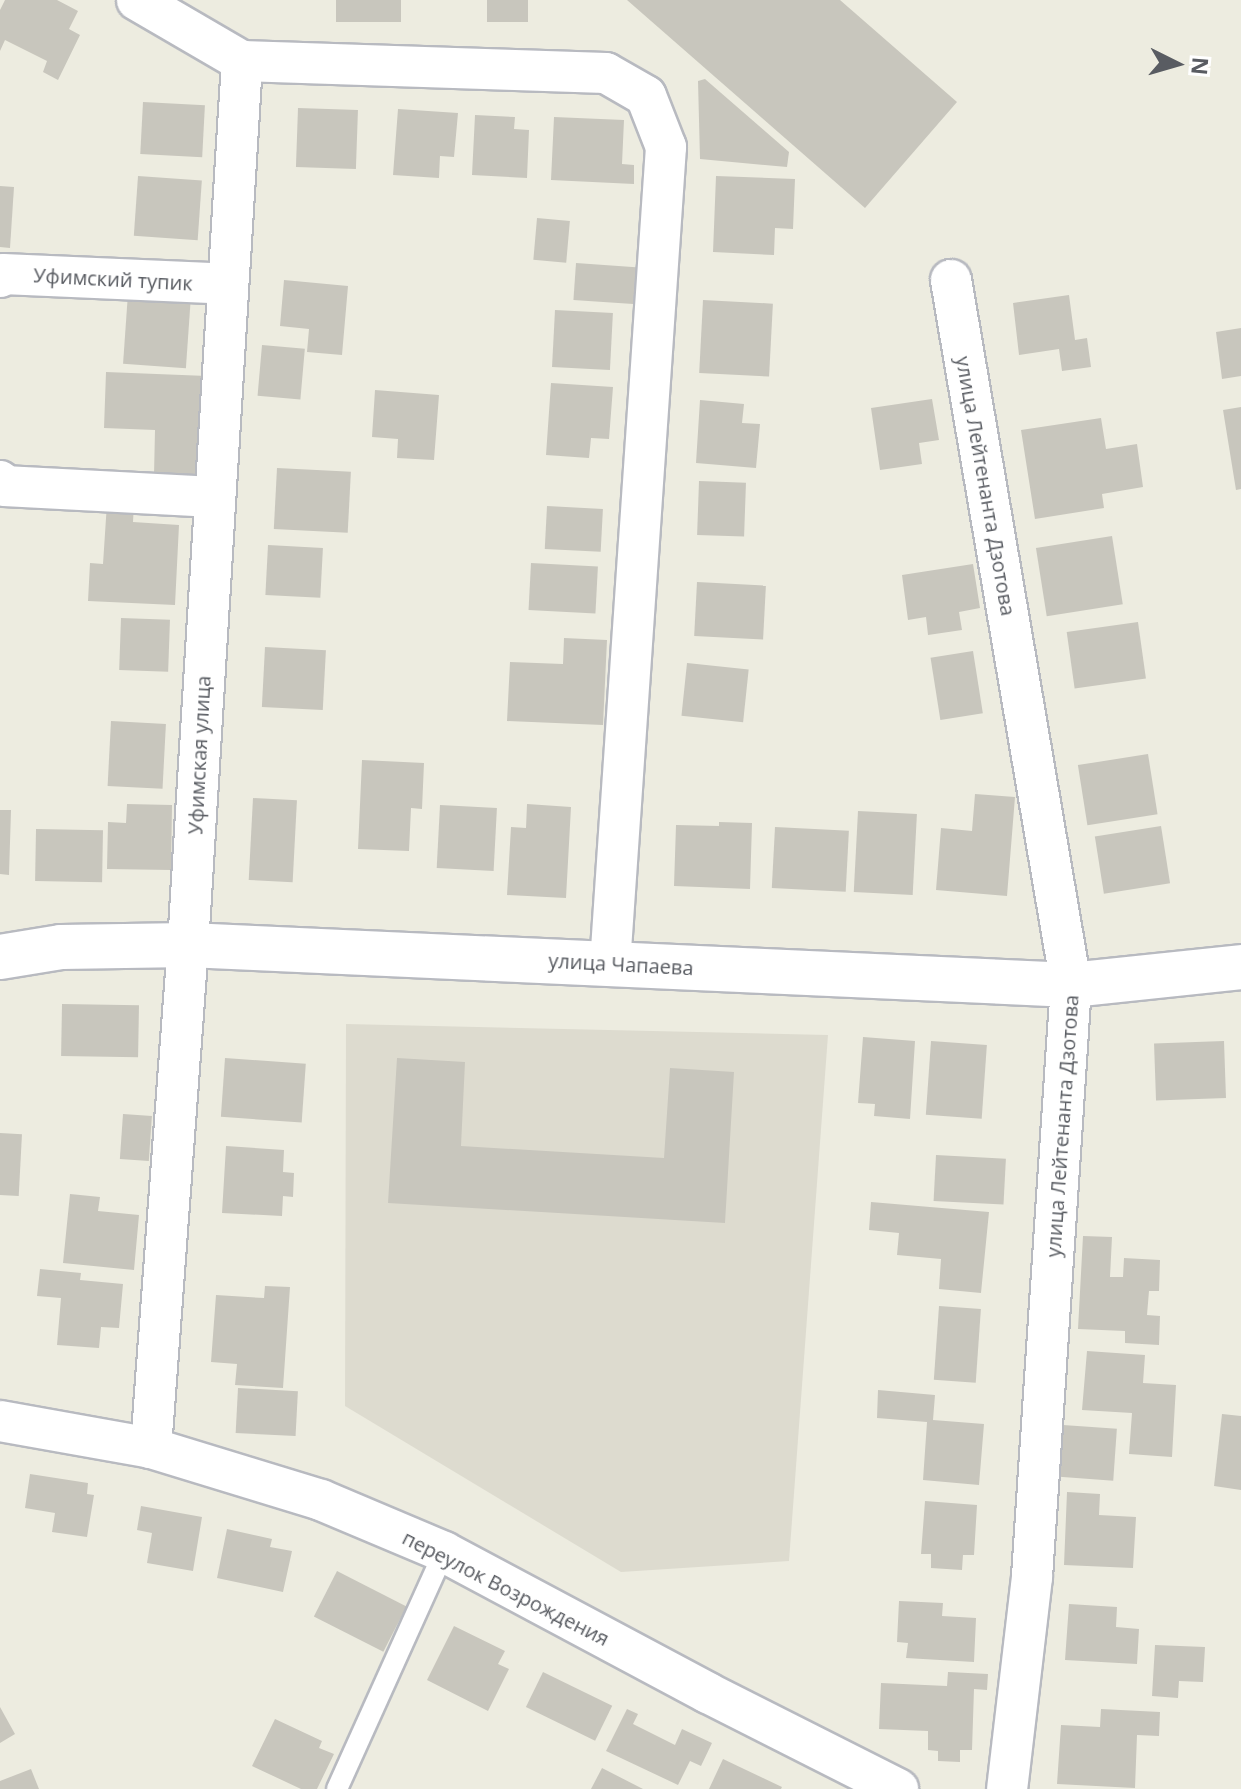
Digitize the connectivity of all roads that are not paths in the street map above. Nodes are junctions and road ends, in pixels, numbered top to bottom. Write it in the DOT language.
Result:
graph roads {
  1 [pos="137,0"];
  2 [pos="242,61"];
  3 [pos="0,277"];
  4 [pos="951,280"];
  5 [pos="228,284"];
  6 [pos="0,481"];
  7 [pos="214,497"];
  8 [pos="188,945"];
  9 [pos="0,957"];
  10 [pos="610,964"];
  11 [pos="1241,967"];
  12 [pos="1071,985"];
  13 [pos="0,1421"];
  14 [pos="151,1448"];
  15 [pos="444,1552"];
  16 [pos="337,1789"];
  17 [pos="898,1789"];
  18 [pos="1007,1789"];
  1 -- 2 [label="street"];
  2 -- 5 [label="street, Уфимская улица"];
  2 -- 10 [label="street"];
  3 -- 5 [label="street, Уфимский тупик"];
  4 -- 12 [label="street, улица Лейтенанта Дзотова"];
  5 -- 7 [label="street, Уфимская улица"];
  6 -- 7 [label="street"];
  7 -- 8 [label="street, Уфимская улица"];
  8 -- 9 [label="street, улица Чапаева"];
  8 -- 10 [label="street, улица Чапаева"];
  8 -- 14 [label="street, Уфимская улица"];
  10 -- 12 [label="street, улица Чапаева"];
  11 -- 12 [label="street, улица Чапаева"];
  12 -- 18 [label="street, улица Лейтенанта Дзотова"];
  13 -- 14 [label="street, переулок Возрождения"];
  14 -- 15 [label="street, переулок Возрождения"];
  15 -- 16 [label="lane"];
  15 -- 17 [label="street, переулок Возрождения"];
}
